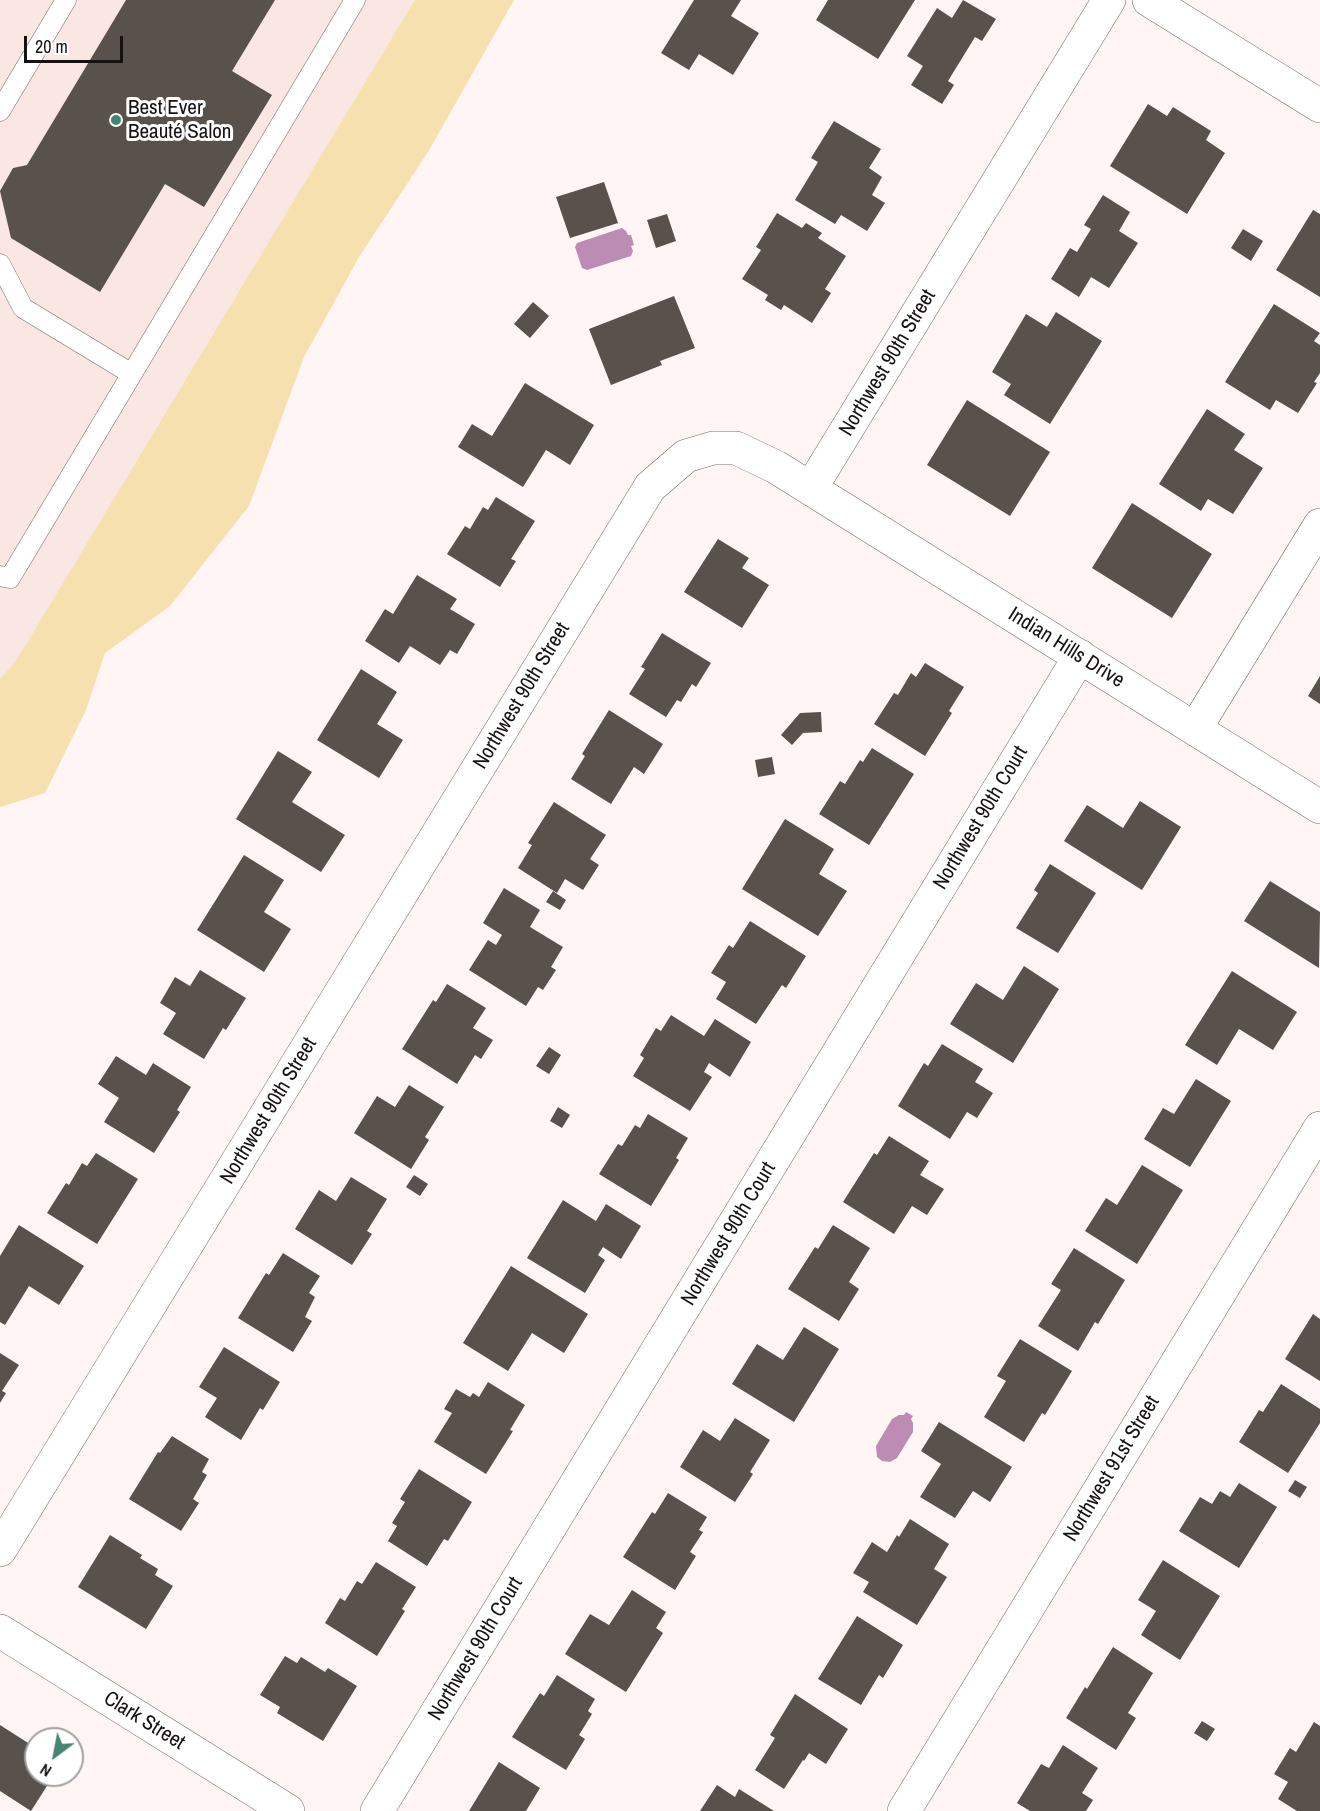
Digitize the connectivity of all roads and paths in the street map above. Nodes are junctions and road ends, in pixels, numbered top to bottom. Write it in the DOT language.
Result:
graph roads {
  1 [pos="66,0"];
  2 [pos="355,0"];
  3 [pos="1109,0"];
  4 [pos="1149,0"];
  5 [pos="1320,106"];
  6 [pos="0,111"];
  7 [pos="0,264"];
  8 [pos="132,374"];
  9 [pos="812,488"];
  10 [pos="1320,525"];
  11 [pos="0,576"];
  12 [pos="1080,656"];
  13 [pos="1195,729"];
  14 [pos="1320,807"];
  15 [pos="1320,1128"];
  16 [pos="0,1551"];
  17 [pos="0,1631"];
  18 [pos="288,1811"];
  19 [pos="377,1811"];
  20 [pos="904,1811"];
  1 -- 6 [label="lane"];
  2 -- 8 [label="lane"];
  3 -- 9 [label="street, Northwest 90th Street"];
  4 -- 5 [label="street"];
  7 -- 8 [label="lane"];
  8 -- 11 [label="lane"];
  9 -- 12 [label="street, Indian Hills Drive"];
  9 -- 16 [label="street, Northwest 90th Street"];
  10 -- 13 [label="street"];
  12 -- 13 [label="street, Indian Hills Drive"];
  12 -- 19 [label="street, Northwest 90th Court"];
  13 -- 14 [label="street, Indian Hills Drive"];
  15 -- 20 [label="street, Northwest 91st Street"];
  17 -- 18 [label="street, Clark Street"];
}
